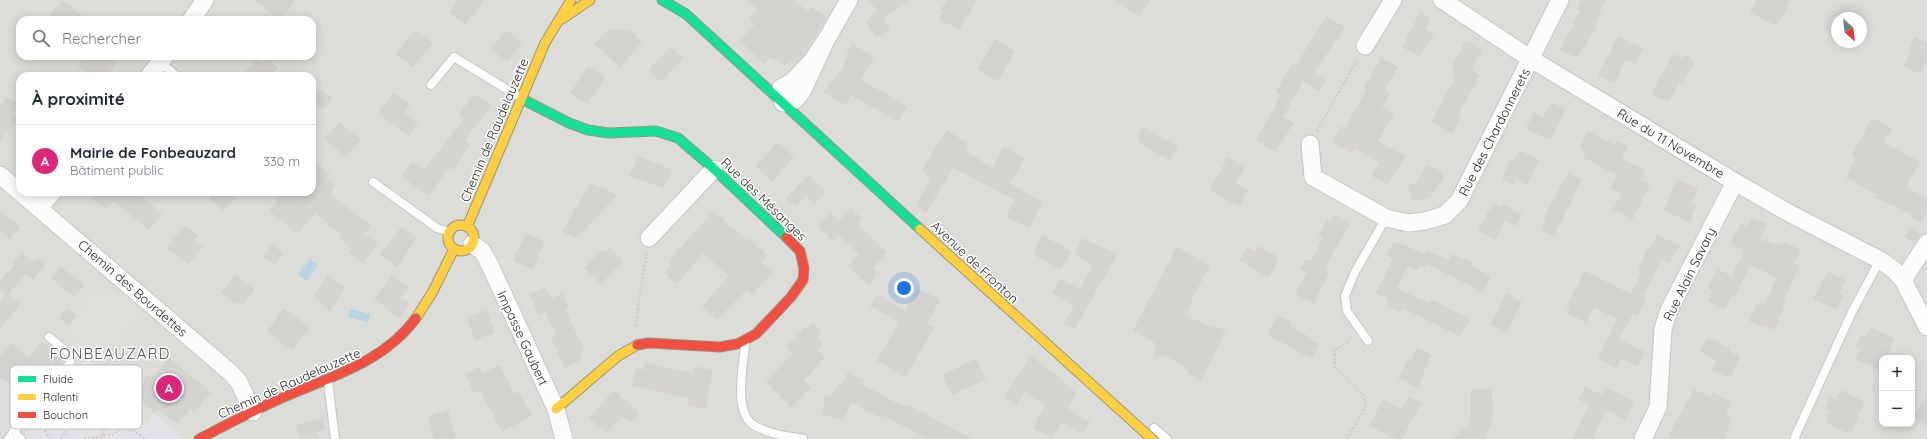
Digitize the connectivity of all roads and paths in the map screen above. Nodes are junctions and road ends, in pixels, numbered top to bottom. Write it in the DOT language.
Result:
graph roads {
  1 [pos="205,0"];
  2 [pos="571,0"];
  3 [pos="590,0"];
  4 [pos="662,0"];
  5 [pos="849,0"];
  6 [pos="1394,0"];
  7 [pos="1442,0"];
  8 [pos="1560,0"];
  9 [pos="688,4"];
  10 [pos="194,16"];
  11 [pos="721,36"];
  12 [pos="729,41"];
  13 [pos="545,43"];
  14 [pos="1365,46"];
  15 [pos="1531,58"];
  16 [pos="162,60"];
  17 [pos="164,60"];
  18 [pos="152,72"];
  19 [pos="174,72"];
  20 [pos="431,85"];
  21 [pos="787,95"];
  22 [pos="522,98"];
  23 [pos="1310,144"];
  24 [pos="714,169"];
  25 [pos="0,175"];
  26 [pos="373,182"];
  27 [pos="1736,182"];
  28 [pos="16,189"];
  29 [pos="25,196"];
  30 [pos="50,196"];
  31 [pos="39,208"];
  32 [pos="1386,218"];
  33 [pos="467,227"];
  34 [pos="449,232"];
  35 [pos="649,238"];
  36 [pos="1927,243"];
  37 [pos="472,244"];
  38 [pos="454,249"];
  39 [pos="1880,260"];
  40 [pos="1903,280"];
  41 [pos="1356,327"];
  42 [pos="1927,327"];
  43 [pos="49,337"];
  44 [pos="1368,340"];
  45 [pos="746,341"];
  46 [pos="632,348"];
  47 [pos="114,353"];
  48 [pos="68,365"];
  49 [pos="107,365"];
  50 [pos="328,380"];
  51 [pos="556,409"];
  52 [pos="253,412"];
  53 [pos="1145,420"];
  54 [pos="44,429"];
  55 [pos="69,429"];
  56 [pos="104,429"];
  57 [pos="122,429"];
  58 [pos="128,429"];
  59 [pos="224,433"];
  60 [pos="11,436"];
  61 [pos="21,439"];
  62 [pos="50,439"];
  63 [pos="61,439"];
  64 [pos="84,439"];
  65 [pos="100,439"];
  66 [pos="148,439"];
  67 [pos="199,439"];
  68 [pos="336,439"];
  69 [pos="564,439"];
  70 [pos="803,439"];
  71 [pos="1152,439"];
  72 [pos="1167,439"];
  73 [pos="1347,439"];
  74 [pos="1643,439"];
  75 [pos="1794,439"];
  1 -- 10 [label="street"];
  2 -- 13 [label="street, Chemin de Raudelauzette"];
  3 -- 13 [label="street, Chemin de Raudelauzette"];
  4 -- 21 [label="street, Avenue de Fronton"];
  5 -- 21 [label="street"];
  6 -- 14 [label="street"];
  7 -- 15 [label="street, Rue du 11 Novembre"];
  8 -- 15 [label="street, Rue des Chardonnerets"];
  9 -- 11 [label="street, Avenue de Fronton"];
  11 -- 12 [label="lane"];
  11 -- 21 [label="street, Avenue de Fronton"];
  13 -- 22 [label="street, Chemin de Raudelauzette"];
  14 -- 23 [label="path"];
  15 -- 27 [label="street, Rue du 11 Novembre"];
  15 -- 32 [label="street, Rue des Chardonnerets"];
  16 -- 18 [label="street"];
  17 -- 19 [label="lane"];
  20 -- 22 [label="lane"];
  21 -- 71 [label="street, Avenue de Fronton"];
  22 -- 24 [label="street, Rue des Mésanges"];
  22 -- 33 [label="street, Chemin de Raudelauzette"];
  23 -- 32 [label="street, Rue des Chardonnerets"];
  24 -- 35 [label="street"];
  24 -- 45 [label="street, Rue des Mésanges"];
  25 -- 28 [label="street, Chemin des Bourdettes"];
  26 -- 34 [label="lane"];
  27 -- 39 [label="street, Rue du 11 Novembre"];
  27 -- 74 [label="street, Rue Alain Savary"];
  29 -- 31 [label="street, Chemin des Bourdettes"];
  30 -- 31 [label="street"];
  31 -- 52 [label="street, Chemin des Bourdettes"];
  32 -- 41 [label="lane"];
  33 -- 34 [label="street"];
  33 -- 37 [label="street"];
  34 -- 38 [label="street"];
  35 -- 46 [label="path"];
  36 -- 40 [label="street"];
  37 -- 38 [label="street"];
  37 -- 51 [label="street, Impasse Gaubert"];
  38 -- 50 [label="street, Chemin de Raudelauzette"];
  39 -- 40 [label="street, Rue du 11 Novembre"];
  39 -- 75 [label="lane"];
  40 -- 42 [label="street, Rue du 11 Novembre"];
  41 -- 44 [label="lane"];
  41 -- 73 [label="path"];
  43 -- 48 [label="lane"];
  45 -- 46 [label="street, Rue des Mésanges"];
  45 -- 70 [label="lane"];
  46 -- 51 [label="street, Rue des Mésanges"];
  47 -- 49 [label="path"];
  50 -- 52 [label="street, Chemin de Raudelauzette"];
  50 -- 68 [label="lane"];
  51 -- 69 [label="street, Impasse Gaubert"];
  52 -- 59 [label="street, Chemin de Raudelauzette"];
  53 -- 72 [label="lane"];
  54 -- 62 [label="path"];
  55 -- 63 [label="path"];
  56 -- 65 [label="path"];
  57 -- 65 [label="path"];
  58 -- 66 [label="path"];
  59 -- 67 [label="street, Chemin de Raudelauzette"];
  60 -- 61 [label="lane"];
  64 -- 65 [label="path"];
}
